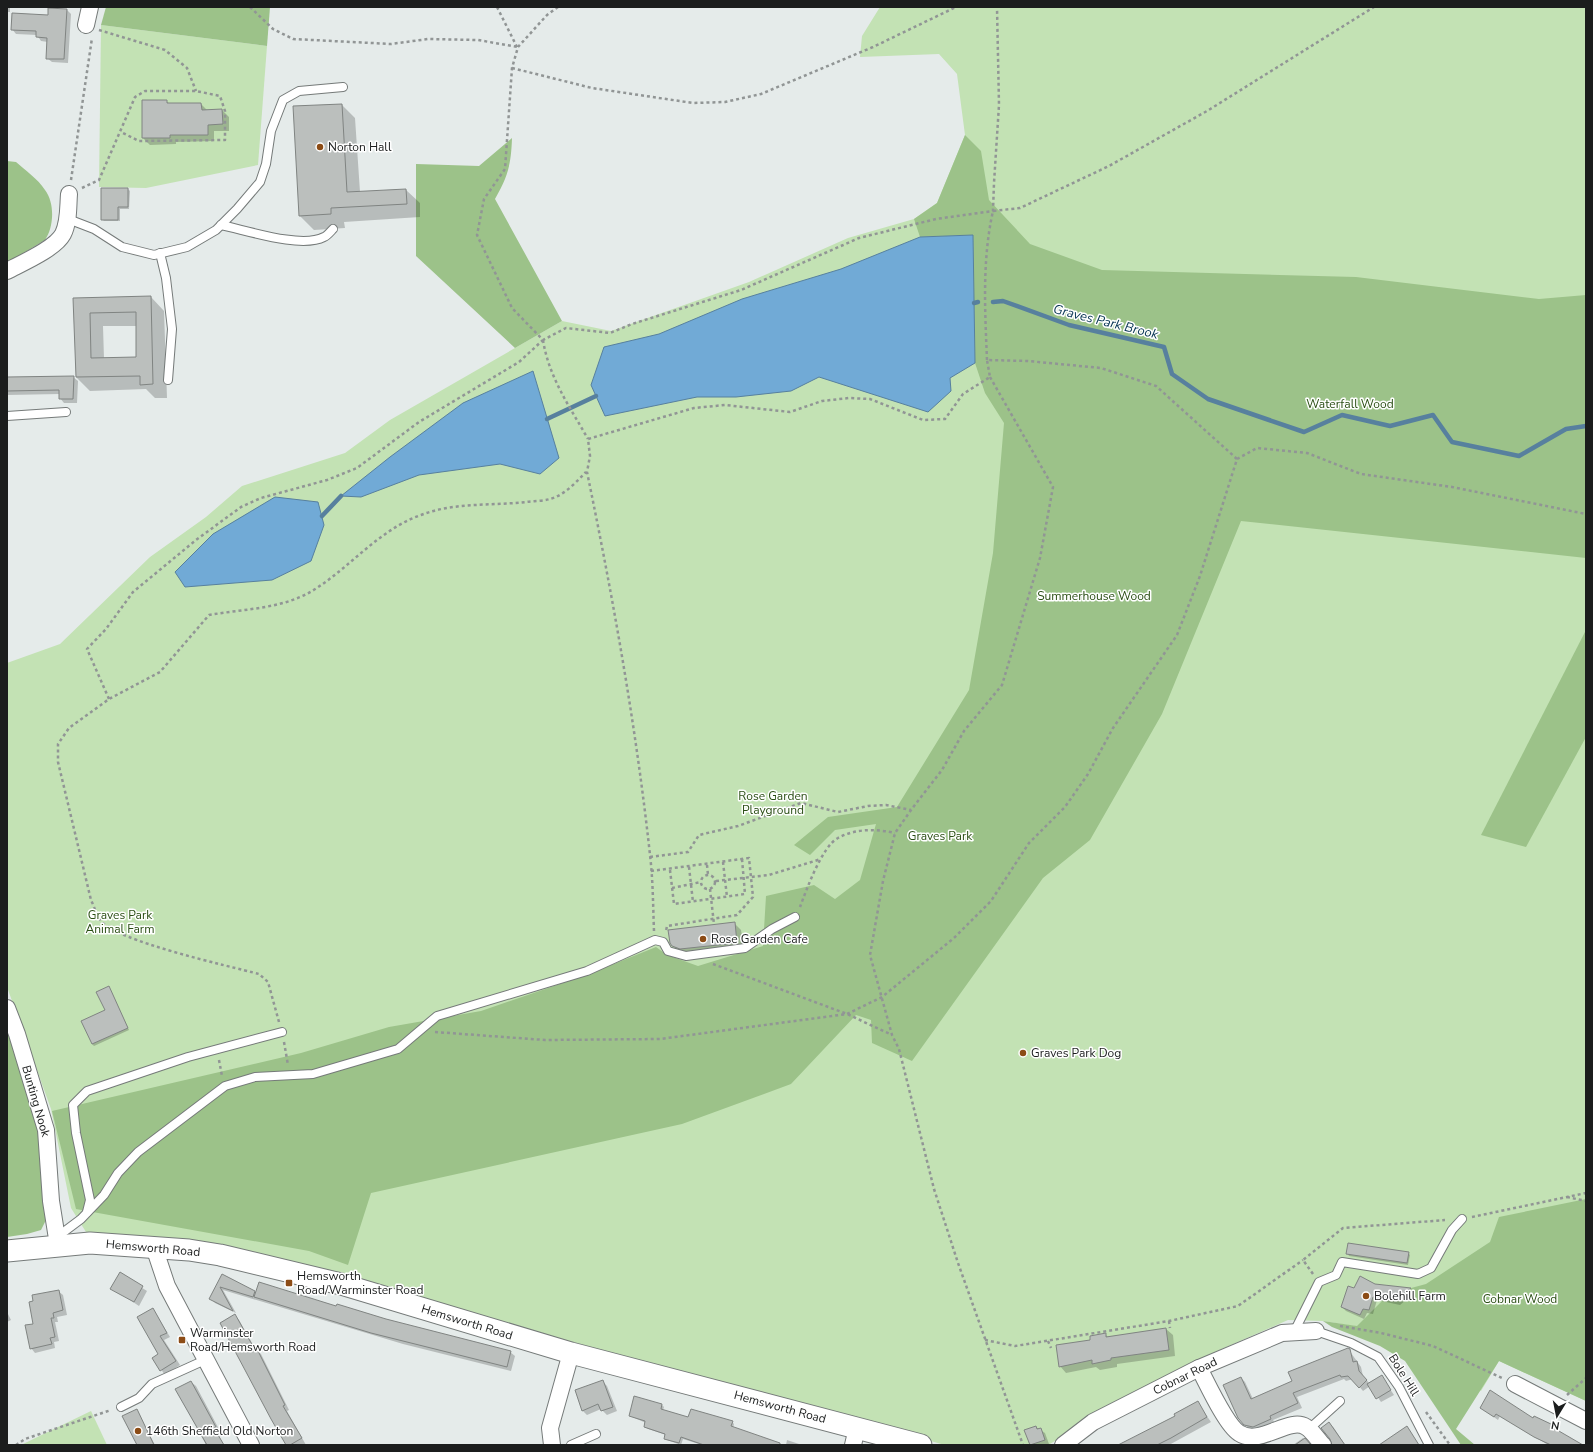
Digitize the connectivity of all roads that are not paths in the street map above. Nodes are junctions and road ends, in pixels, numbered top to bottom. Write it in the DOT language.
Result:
graph roads {
  1 [pos="90,7"];
  2 [pos="90,27"];
  3 [pos="343,86"];
  4 [pos="69,194"];
  5 [pos="68,219"];
  6 [pos="221,225"];
  7 [pos="333,229"];
  8 [pos="160,253"];
  9 [pos="7,271"];
  10 [pos="168,380"];
  11 [pos="66,412"];
  12 [pos="7,416"];
  13 [pos="795,917"];
  14 [pos="7,1008"];
  15 [pos="282,1032"];
  16 [pos="87,1213"];
  17 [pos="1462,1219"];
  18 [pos="57,1241"];
  19 [pos="154,1247"];
  20 [pos="7,1251"];
  21 [pos="1316,1331"];
  22 [pos="1294,1332"];
  23 [pos="571,1353"];
  24 [pos="205,1360"];
  25 [pos="1199,1368"];
  26 [pos="1515,1384"];
  27 [pos="1340,1401"];
  28 [pos="121,1407"];
  29 [pos="1586,1421"];
  30 [pos="1309,1429"];
  31 [pos="596,1434"];
  32 [pos="855,1436"];
  33 [pos="251,1445"];
  34 [pos="552,1445"];
  35 [pos="572,1445"];
  36 [pos="921,1445"];
  37 [pos="1063,1445"];
  38 [pos="1323,1445"];
  39 [pos="1429,1445"];
  1 -- 2 [label="street"];
  3 -- 6 [label="lane"];
  4 -- 5 [label="street"];
  5 -- 8 [label="lane"];
  5 -- 9 [label="street"];
  6 -- 7 [label="lane"];
  6 -- 8 [label="lane"];
  8 -- 10 [label="lane"];
  11 -- 12 [label="lane"];
  13 -- 16 [label="lane"];
  14 -- 18 [label="street, Bunting Nook"];
  15 -- 16 [label="lane"];
  16 -- 18 [label="lane"];
  17 -- 22 [label="lane"];
  18 -- 19 [label="street, Hemsworth Road"];
  18 -- 20 [label="street, Hemsworth Road"];
  19 -- 23 [label="street, Hemsworth Road"];
  19 -- 24 [label="street"];
  21 -- 22 [label="street, Cobnar Road"];
  21 -- 39 [label="lane, Bole Hill"];
  22 -- 25 [label="street, Cobnar Road"];
  23 -- 32 [label="street, Hemsworth Road"];
  23 -- 34 [label="street"];
  24 -- 28 [label="lane"];
  24 -- 33 [label="street"];
  25 -- 30 [label="street"];
  25 -- 37 [label="street, Cobnar Road"];
  26 -- 29 [label="street"];
  27 -- 30 [label="lane"];
  30 -- 38 [label="street"];
  31 -- 35 [label="lane"];
  32 -- 36 [label="street, Hemsworth Road"];
}
